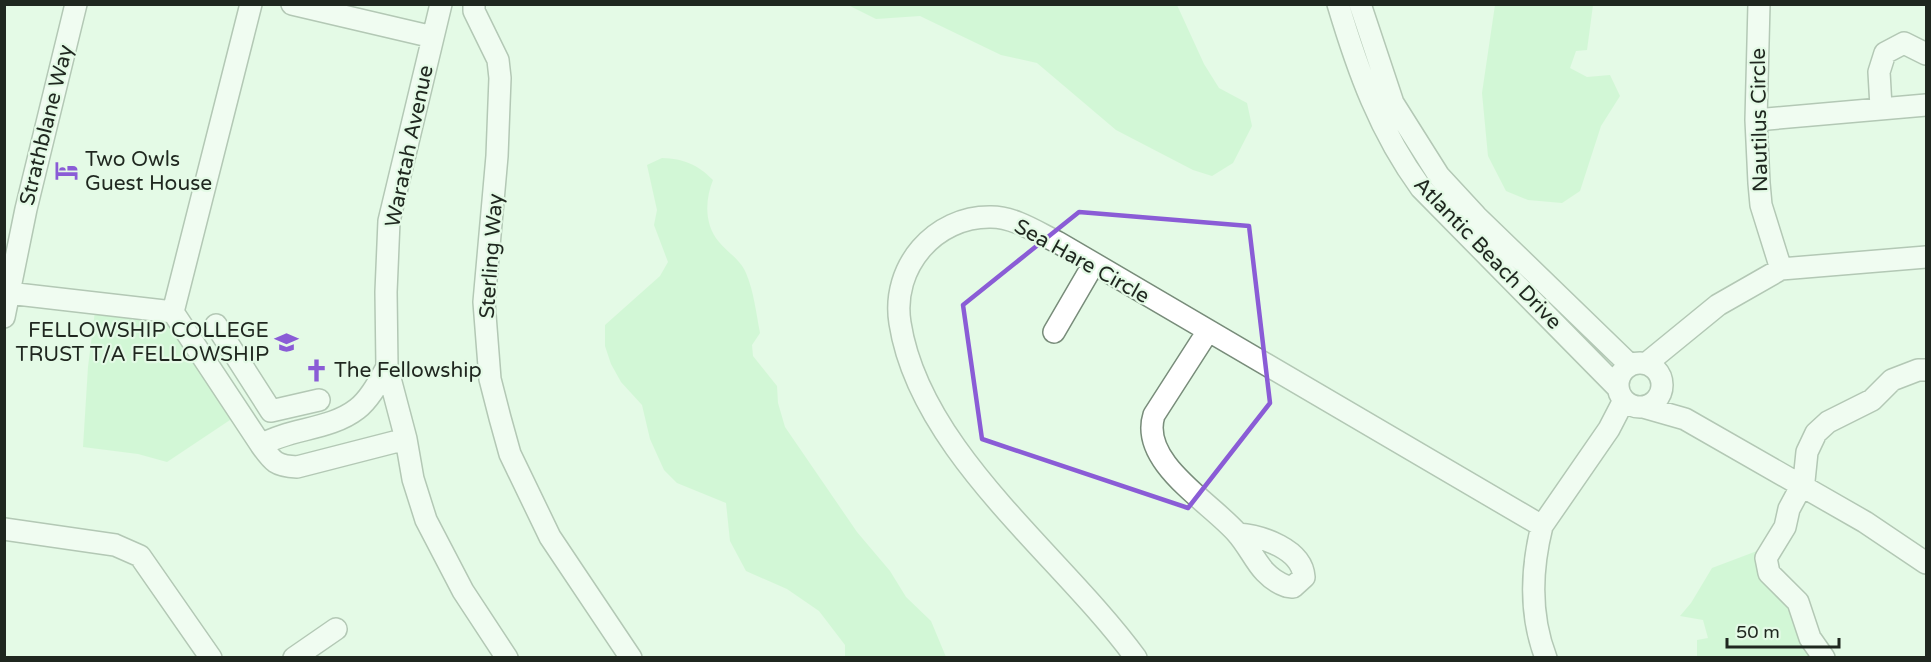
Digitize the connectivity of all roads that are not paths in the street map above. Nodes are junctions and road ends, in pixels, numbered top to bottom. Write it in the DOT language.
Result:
graph roads {
  1 [pos="76,4"];
  2 [pos="251,4"];
  3 [pos="291,4"];
  4 [pos="441,4"];
  5 [pos="474,4"];
  6 [pos="1338,4"];
  7 [pos="1360,4"];
  8 [pos="1759,4"];
  9 [pos="433,37"];
  10 [pos="1926,54"];
  11 [pos="1369,68"];
  12 [pos="1926,105"];
  13 [pos="1881,107"];
  14 [pos="1756,120"];
  15 [pos="1470,223"];
  16 [pos="1926,257"];
  17 [pos="1093,265"];
  18 [pos="1781,269"];
  19 [pos="8,293"];
  20 [pos="173,312"];
  21 [pos="4,317"];
  22 [pos="216,325"];
  23 [pos="1208,331"];
  24 [pos="1054,332"];
  25 [pos="228,344"];
  26 [pos="205,360"];
  27 [pos="387,368"];
  28 [pos="1926,370"];
  29 [pos="1649,372"];
  30 [pos="319,400"];
  31 [pos="1630,401"];
  32 [pos="271,411"];
  33 [pos="1686,419"];
  34 [pos="406,439"];
  35 [pos="267,442"];
  36 [pos="1801,485"];
  37 [pos="1542,526"];
  38 [pos="4,529"];
  39 [pos="1238,534"];
  40 [pos="1926,563"];
  41 [pos="336,630"];
  42 [pos="211,657"];
  43 [pos="294,657"];
  44 [pos="507,657"];
  45 [pos="631,657"];
  46 [pos="1136,657"];
  47 [pos="1546,657"];
  48 [pos="1824,657"];
  1 -- 19 [label="street, Strathblane Way"];
  2 -- 20 [label="street"];
  3 -- 9 [label="street"];
  4 -- 9 [label="street, Waratah Avenue"];
  5 -- 45 [label="street, Sterling Way"];
  6 -- 11 [label="street, Atlantic Beach Drive"];
  7 -- 11 [label="street, Atlantic Beach Drive"];
  8 -- 14 [label="street, Nautilus Circle"];
  9 -- 27 [label="street, Waratah Avenue"];
  10 -- 13 [label="street"];
  11 -- 15 [label="street, Atlantic Beach Drive"];
  12 -- 13 [label="street"];
  13 -- 14 [label="street"];
  14 -- 18 [label="street, Nautilus Circle"];
  15 -- 29 [label="street, Atlantic Beach Drive"];
  15 -- 31 [label="street, Atlantic Beach Drive"];
  16 -- 18 [label="street"];
  17 -- 23 [label="street, Sea Hare Circle"];
  17 -- 24 [label="street"];
  17 -- 46 [label="street, Sea Hare Circle"];
  18 -- 29 [label="street"];
  19 -- 20 [label="street"];
  19 -- 21 [label="street, Strathblane Way"];
  20 -- 26 [label="street"];
  22 -- 25 [label="street"];
  23 -- 37 [label="street, Sea Hare Circle"];
  23 -- 39 [label="street"];
  25 -- 26 [label="street"];
  25 -- 32 [label="street"];
  26 -- 35 [label="street"];
  27 -- 34 [label="street, Waratah Avenue"];
  27 -- 35 [label="street"];
  28 -- 36 [label="street"];
  29 -- 31 [label="street"];
  29 -- 31 [label="street"];
  29 -- 33 [label="street, Atlantic Beach Drive"];
  30 -- 32 [label="street"];
  31 -- 33 [label="street, Atlantic Beach Drive"];
  31 -- 37 [label="street"];
  32 -- 35 [label="street"];
  33 -- 36 [label="street, Atlantic Beach Drive"];
  34 -- 35 [label="street"];
  34 -- 44 [label="street, Waratah Avenue"];
  36 -- 40 [label="street, Atlantic Beach Drive"];
  36 -- 48 [label="street"];
  37 -- 47 [label="street"];
  38 -- 42 [label="street"];
  41 -- 43 [label="street"];
}
